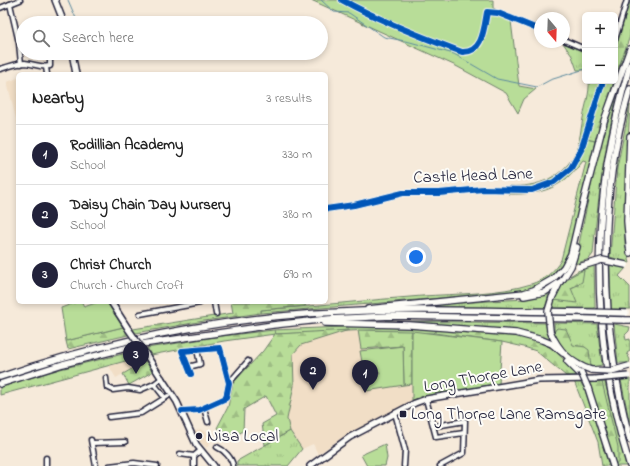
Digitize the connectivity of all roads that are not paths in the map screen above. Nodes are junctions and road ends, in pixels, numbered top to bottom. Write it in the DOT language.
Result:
graph roads {
  1 [pos="20,0"];
  2 [pos="55,0"];
  3 [pos="627,0"];
  4 [pos="10,4"];
  5 [pos="0,8"];
  6 [pos="498,13"];
  7 [pos="61,16"];
  8 [pos="534,28"];
  9 [pos="16,30"];
  10 [pos="618,30"];
  11 [pos="570,43"];
  12 [pos="583,48"];
  13 [pos="630,49"];
  14 [pos="20,60"];
  15 [pos="50,60"];
  16 [pos="73,60"];
  17 [pos="21,64"];
  18 [pos="630,65"];
  19 [pos="46,67"];
  20 [pos="0,69"];
  21 [pos="47,72"];
  22 [pos="76,72"];
  23 [pos="602,84"];
  24 [pos="630,89"];
  25 [pos="630,136"];
  26 [pos="584,200"];
  27 [pos="328,209"];
  28 [pos="627,230"];
  29 [pos="630,239"];
  30 [pos="630,253"];
  31 [pos="628,266"];
  32 [pos="561,280"];
  33 [pos="480,298"];
  34 [pos="112,304"];
  35 [pos="194,304"];
  36 [pos="214,304"];
  37 [pos="176,307"];
  38 [pos="345,312"];
  39 [pos="628,313"];
  40 [pos="140,314"];
  41 [pos="216,314"];
  42 [pos="585,315"];
  43 [pos="630,320"];
  44 [pos="317,321"];
  45 [pos="542,340"];
  46 [pos="197,349"];
  47 [pos="563,353"];
  48 [pos="248,361"];
  49 [pos="574,362"];
  50 [pos="629,366"];
  51 [pos="188,367"];
  52 [pos="580,373"];
  53 [pos="190,374"];
  54 [pos="629,376"];
  55 [pos="0,377"];
  56 [pos="106,378"];
  57 [pos="162,378"];
  58 [pos="229,383"];
  59 [pos="0,384"];
  60 [pos="154,384"];
  61 [pos="426,399"];
  62 [pos="204,408"];
  63 [pos="182,411"];
  64 [pos="395,413"];
  65 [pos="112,416"];
  66 [pos="208,422"];
  67 [pos="435,426"];
  68 [pos="464,433"];
  69 [pos="630,440"];
  70 [pos="124,443"];
  71 [pos="217,447"];
  72 [pos="200,451"];
  73 [pos="180,454"];
  74 [pos="194,456"];
  75 [pos="46,458"];
  76 [pos="46,466"];
  77 [pos="96,466"];
  78 [pos="109,466"];
  79 [pos="157,466"];
  80 [pos="194,466"];
  81 [pos="214,466"];
  82 [pos="233,466"];
  83 [pos="310,466"];
  84 [pos="404,466"];
  85 [pos="440,466"];
  86 [pos="613,466"];
  87 [pos="630,466"];
  1 -- 4 [label="street"];
  2 -- 7 [label="main road"];
  3 -- 10 [label="street"];
  4 -- 5 [label="street"];
  4 -- 9 [label="street"];
  6 -- 8 [label="street"];
  11 -- 12 [label="street"];
  13 -- 26 [label="highway"];
  14 -- 17 [label="street"];
  15 -- 19 [label="street"];
  16 -- 22 [label="main road"];
  17 -- 19 [label="street"];
  17 -- 20 [label="street"];
  18 -- 87 [label="highway"];
  19 -- 21 [label="street"];
  23 -- 27 [label="street, Castle Head Lane"];
  24 -- 69 [label="highway"];
  25 -- 28 [label="highway"];
  26 -- 32 [label="highway"];
  26 -- 33 [label="highway"];
  28 -- 29 [label="highway"];
  28 -- 30 [label="highway"];
  31 -- 32 [label="highway, bridge"];
  32 -- 33 [label="highway"];
  32 -- 47 [label="highway, bridge"];
  33 -- 38 [label="highway"];
  34 -- 57 [label="main road, bridge"];
  35 -- 37 [label="street"];
  36 -- 41 [label="street"];
  37 -- 40 [label="street"];
  38 -- 42 [label="highway"];
  38 -- 55 [label="highway"];
  39 -- 42 [label="highway, bridge"];
  42 -- 43 [label="highway, bridge"];
  42 -- 44 [label="highway"];
  44 -- 45 [label="highway"];
  44 -- 59 [label="highway"];
  45 -- 47 [label="highway"];
  45 -- 52 [label="highway"];
  46 -- 51 [label="street"];
  46 -- 51 [label="street"];
  46 -- 58 [label="street"];
  47 -- 49 [label="highway"];
  48 -- 58 [label="street"];
  49 -- 50 [label="highway, bridge"];
  49 -- 52 [label="highway"];
  51 -- 53 [label="street"];
  52 -- 86 [label="highway, bridge"];
  54 -- 61 [label="main road, Long Thorpe Lane, bridge"];
  56 -- 60 [label="street"];
  57 -- 60 [label="street"];
  57 -- 63 [label="main road"];
  58 -- 62 [label="street"];
  60 -- 65 [label="street"];
  61 -- 64 [label="main road, Long Thorpe Lane"];
  61 -- 67 [label="street"];
  62 -- 63 [label="street"];
  62 -- 66 [label="street"];
  63 -- 72 [label="main road"];
  64 -- 83 [label="main road, Long Thorpe Lane"];
  64 -- 84 [label="street"];
  67 -- 68 [label="street"];
  67 -- 68 [label="street"];
  68 -- 85 [label="street"];
  70 -- 77 [label="street"];
  71 -- 82 [label="street"];
  72 -- 74 [label="street"];
  72 -- 81 [label="main road"];
  73 -- 74 [label="street"];
  74 -- 80 [label="street"];
  75 -- 76 [label="street"];
  78 -- 79 [label="street"];
}
